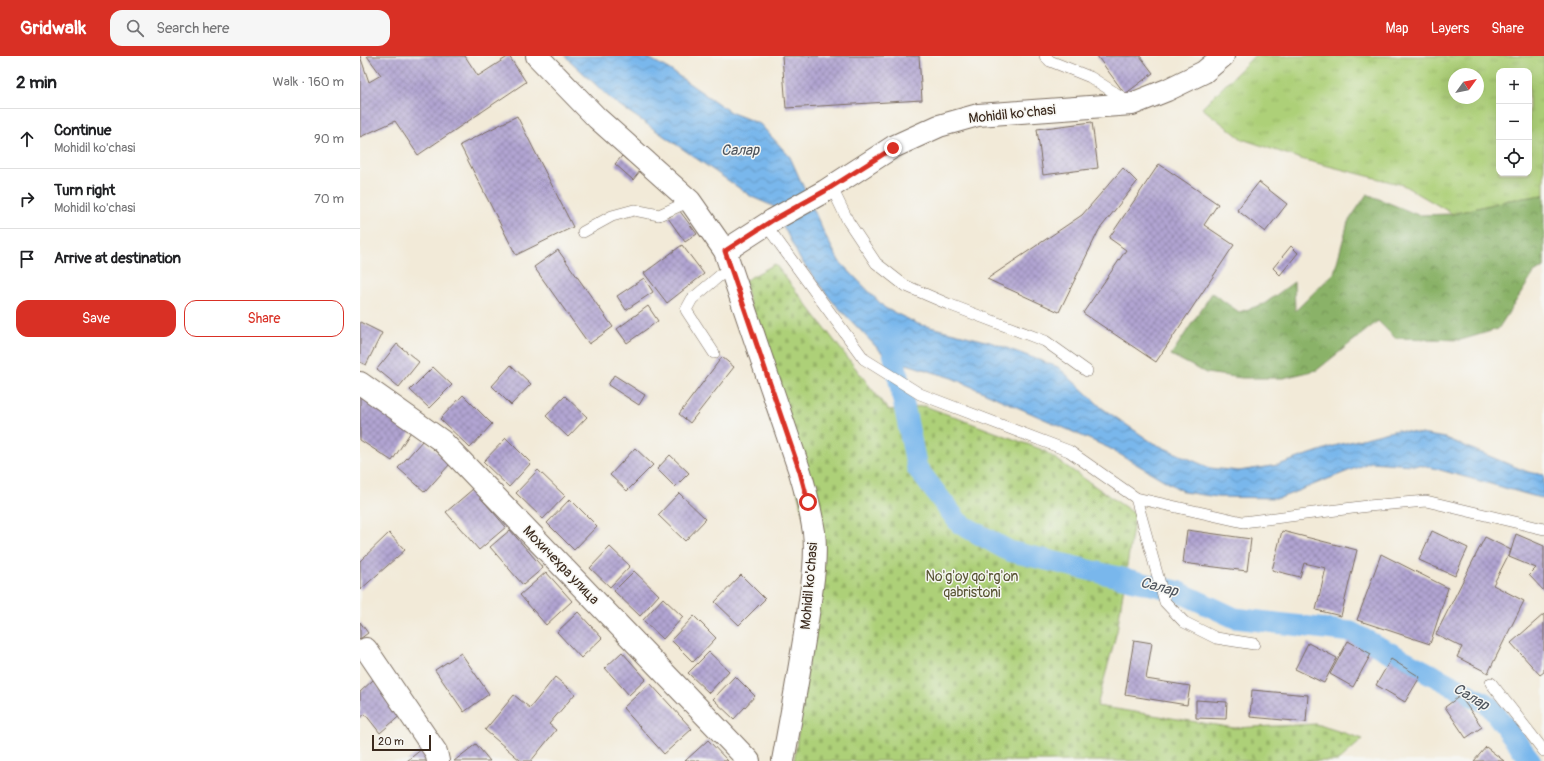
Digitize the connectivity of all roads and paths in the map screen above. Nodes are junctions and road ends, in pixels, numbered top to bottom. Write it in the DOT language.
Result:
graph roads {
  1 [pos="536,56"];
  2 [pos="1045,56"];
  3 [pos="1223,56"];
  4 [pos="1132,104"];
  5 [pos="828,188"];
  6 [pos="690,201"];
  7 [pos="770,223"];
  8 [pos="583,232"];
  9 [pos="728,259"];
  10 [pos="714,353"];
  11 [pos="1087,371"];
  12 [pos="360,384"];
  13 [pos="1136,498"];
  14 [pos="1544,529"];
  15 [pos="1254,644"];
  16 [pos="366,650"];
  17 [pos="1491,683"];
  18 [pos="1544,751"];
  19 [pos="438,761"];
  20 [pos="749,761"];
  21 [pos="783,761"];
  1 -- 6 [label="street"];
  2 -- 4 [label="lane"];
  3 -- 4 [label="street, Mohidil ko'chasi"];
  4 -- 5 [label="street, Mohidil ko'chasi"];
  5 -- 7 [label="street, Mohidil ko'chasi"];
  5 -- 11 [label="lane"];
  6 -- 8 [label="lane"];
  6 -- 9 [label="street"];
  7 -- 9 [label="street, Mohidil ko'chasi"];
  7 -- 13 [label="lane"];
  9 -- 10 [label="lane"];
  9 -- 21 [label="street, Mohidil ko'chasi"];
  12 -- 20 [label="street, Мохичехра улица"];
  13 -- 14 [label="lane"];
  13 -- 15 [label="lane"];
  16 -- 19 [label="street"];
  17 -- 18 [label="lane"];
}
